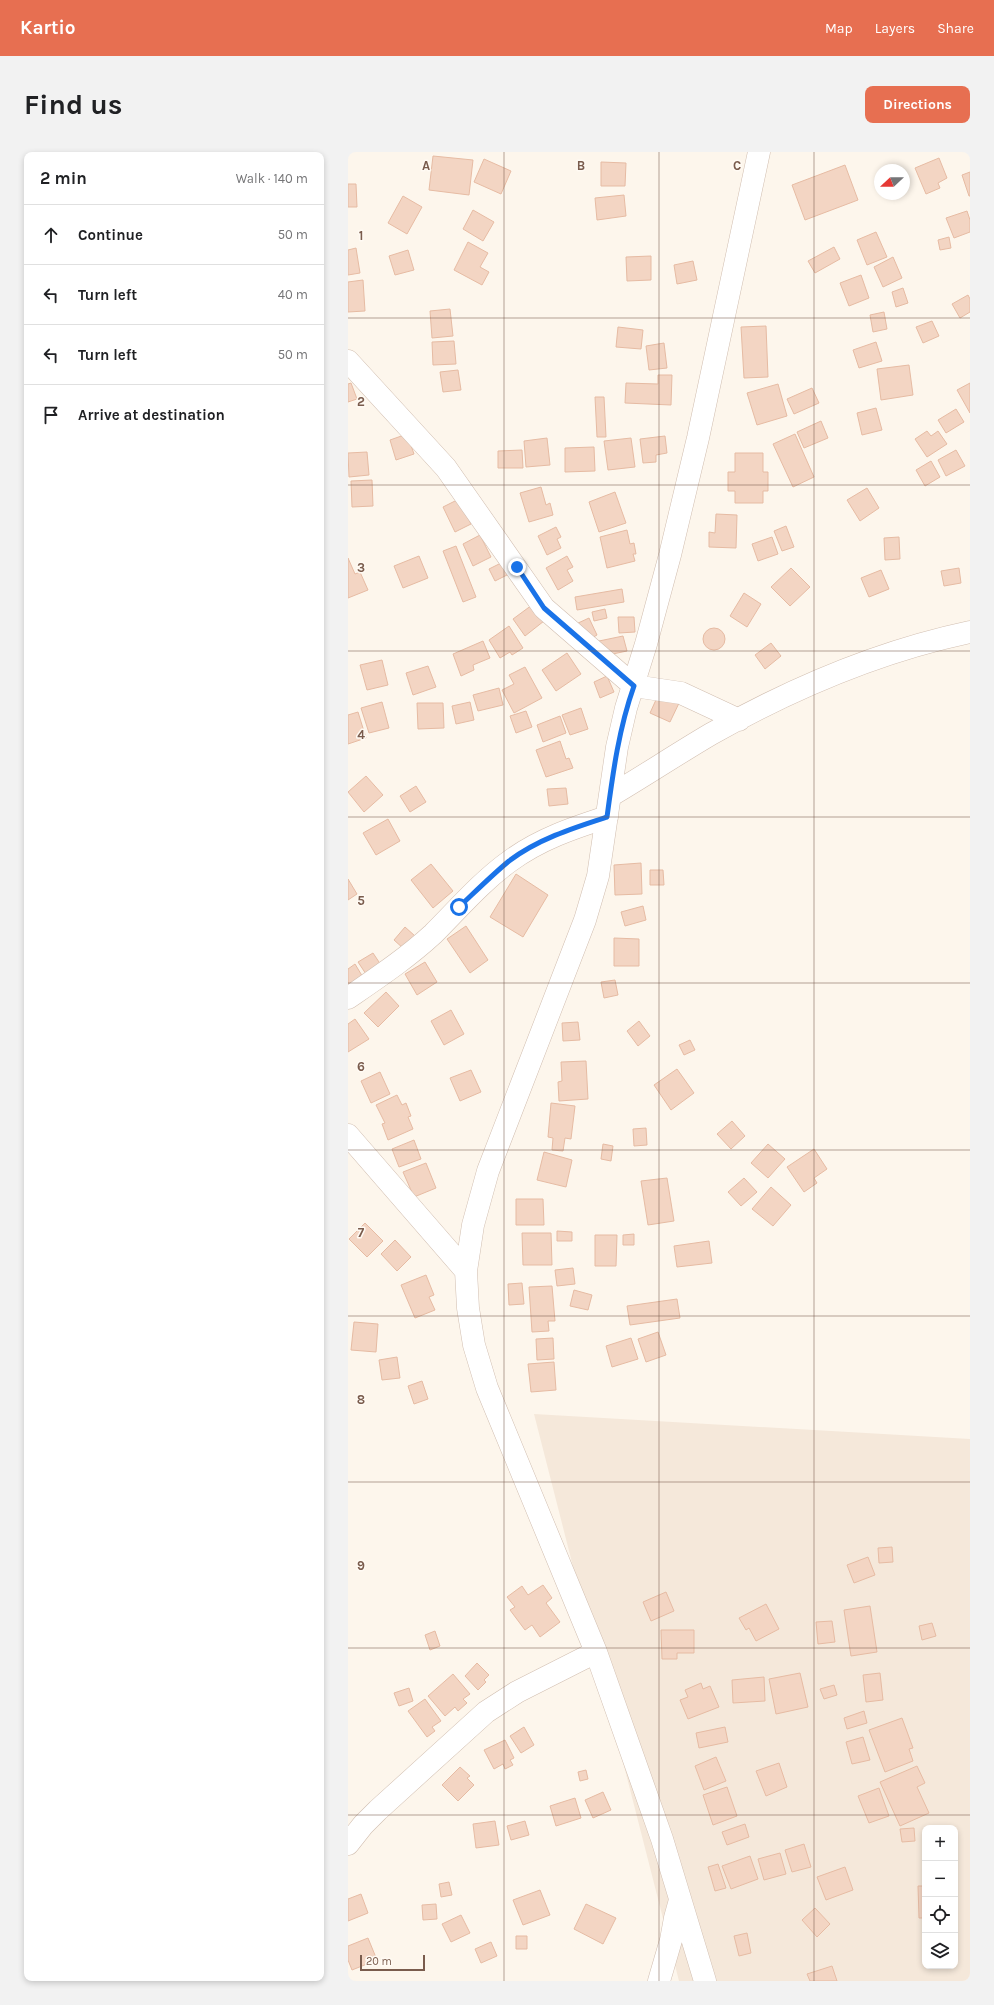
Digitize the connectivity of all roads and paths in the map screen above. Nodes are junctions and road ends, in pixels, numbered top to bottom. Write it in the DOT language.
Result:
graph roads {
  1 [pos="759,152"];
  2 [pos="348,361"];
  3 [pos="970,632"];
  4 [pos="634,686"];
  5 [pos="739,720"];
  6 [pos="608,806"];
  7 [pos="348,998"];
  8 [pos="348,1135"];
  9 [pos="466,1270"];
  10 [pos="596,1652"];
  11 [pos="348,1844"];
  12 [pos="680,1900"];
  13 [pos="659,1981"];
  14 [pos="705,1981"];
  1 -- 4 [label="street"];
  2 -- 4 [label="street"];
  3 -- 5 [label="street"];
  4 -- 5 [label="street"];
  4 -- 6 [label="street"];
  5 -- 6 [label="street"];
  6 -- 7 [label="street"];
  6 -- 9 [label="street"];
  8 -- 9 [label="street"];
  9 -- 10 [label="street"];
  10 -- 11 [label="street"];
  10 -- 12 [label="street"];
  12 -- 13 [label="street"];
  12 -- 14 [label="street"];
}
